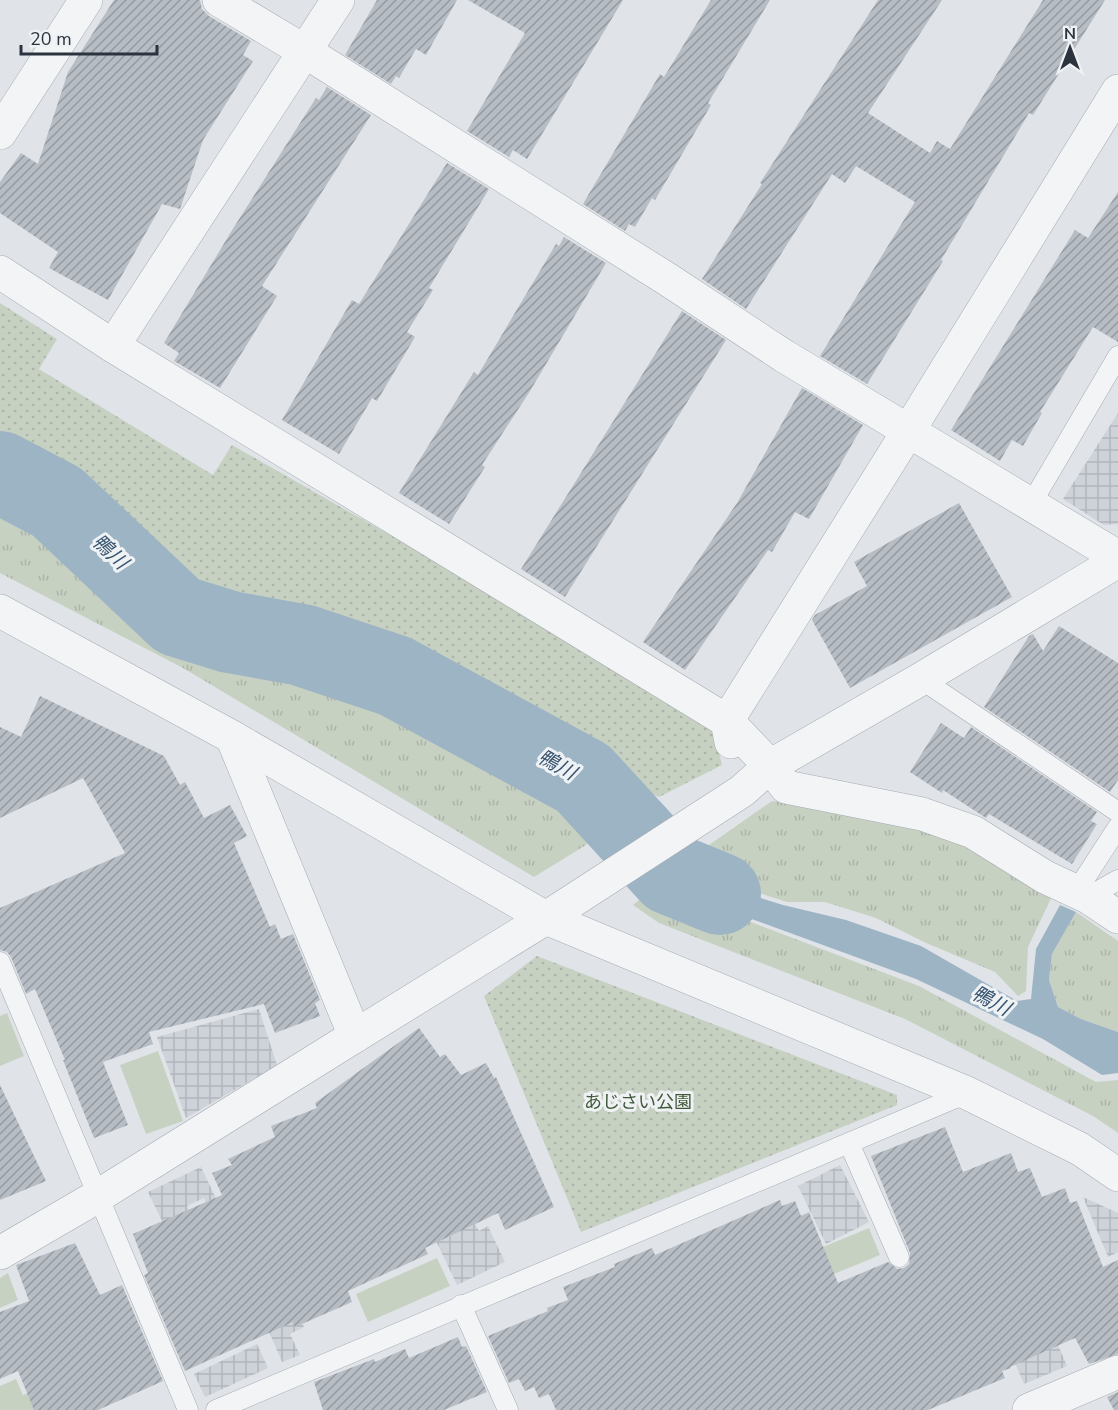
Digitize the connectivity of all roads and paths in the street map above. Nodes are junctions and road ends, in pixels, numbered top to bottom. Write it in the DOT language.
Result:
graph roads {
  1 [pos="86,0"];
  2 [pos="219,0"];
  3 [pos="338,0"];
  4 [pos="306,52"];
  5 [pos="1118,91"];
  6 [pos="0,133"];
  7 [pos="0,272"];
  8 [pos="114,346"];
  9 [pos="1118,356"];
  10 [pos="909,430"];
  11 [pos="1031,504"];
  12 [pos="1118,559"];
  13 [pos="0,611"];
  14 [pos="921,679"];
  15 [pos="727,721"];
  16 [pos="232,737"];
  17 [pos="770,766"];
  18 [pos="742,791"];
  19 [pos="1118,812"];
  20 [pos="1118,827"];
  21 [pos="1118,880"];
  22 [pos="1082,894"];
  23 [pos="1118,917"];
  24 [pos="546,918"];
  25 [pos="0,962"];
  26 [pos="355,1036"];
  27 [pos="967,1093"];
  28 [pos="849,1143"];
  29 [pos="1118,1175"];
  30 [pos="98,1196"];
  31 [pos="0,1253"];
  32 [pos="899,1257"];
  33 [pos="461,1305"];
  34 [pos="1118,1372"];
  35 [pos="188,1410"];
  36 [pos="216,1410"];
  37 [pos="508,1410"];
  38 [pos="1029,1410"];
  1 -- 6 [label="street"];
  2 -- 4 [label="street"];
  3 -- 4 [label="street"];
  4 -- 8 [label="street"];
  4 -- 10 [label="street"];
  5 -- 10 [label="street"];
  7 -- 8 [label="street"];
  8 -- 15 [label="street"];
  9 -- 11 [label="lane"];
  10 -- 11 [label="street"];
  10 -- 15 [label="street"];
  11 -- 12 [label="street"];
  12 -- 14 [label="street"];
  13 -- 16 [label="street"];
  14 -- 17 [label="street"];
  14 -- 19 [label="lane"];
  15 -- 17 [label="street"];
  15 -- 18 [label="street"];
  16 -- 24 [label="street"];
  16 -- 26 [label="street"];
  17 -- 18 [label="street"];
  17 -- 22 [label="street"];
  18 -- 24 [label="street"];
  20 -- 22 [label="lane"];
  21 -- 22 [label="lane"];
  22 -- 23 [label="street"];
  24 -- 26 [label="street"];
  24 -- 27 [label="street"];
  25 -- 30 [label="lane"];
  26 -- 30 [label="street"];
  27 -- 28 [label="lane"];
  27 -- 29 [label="street"];
  28 -- 32 [label="lane"];
  28 -- 33 [label="lane"];
  30 -- 31 [label="street"];
  30 -- 35 [label="lane"];
  33 -- 36 [label="lane"];
  33 -- 37 [label="lane"];
  34 -- 38 [label="street"];
}
